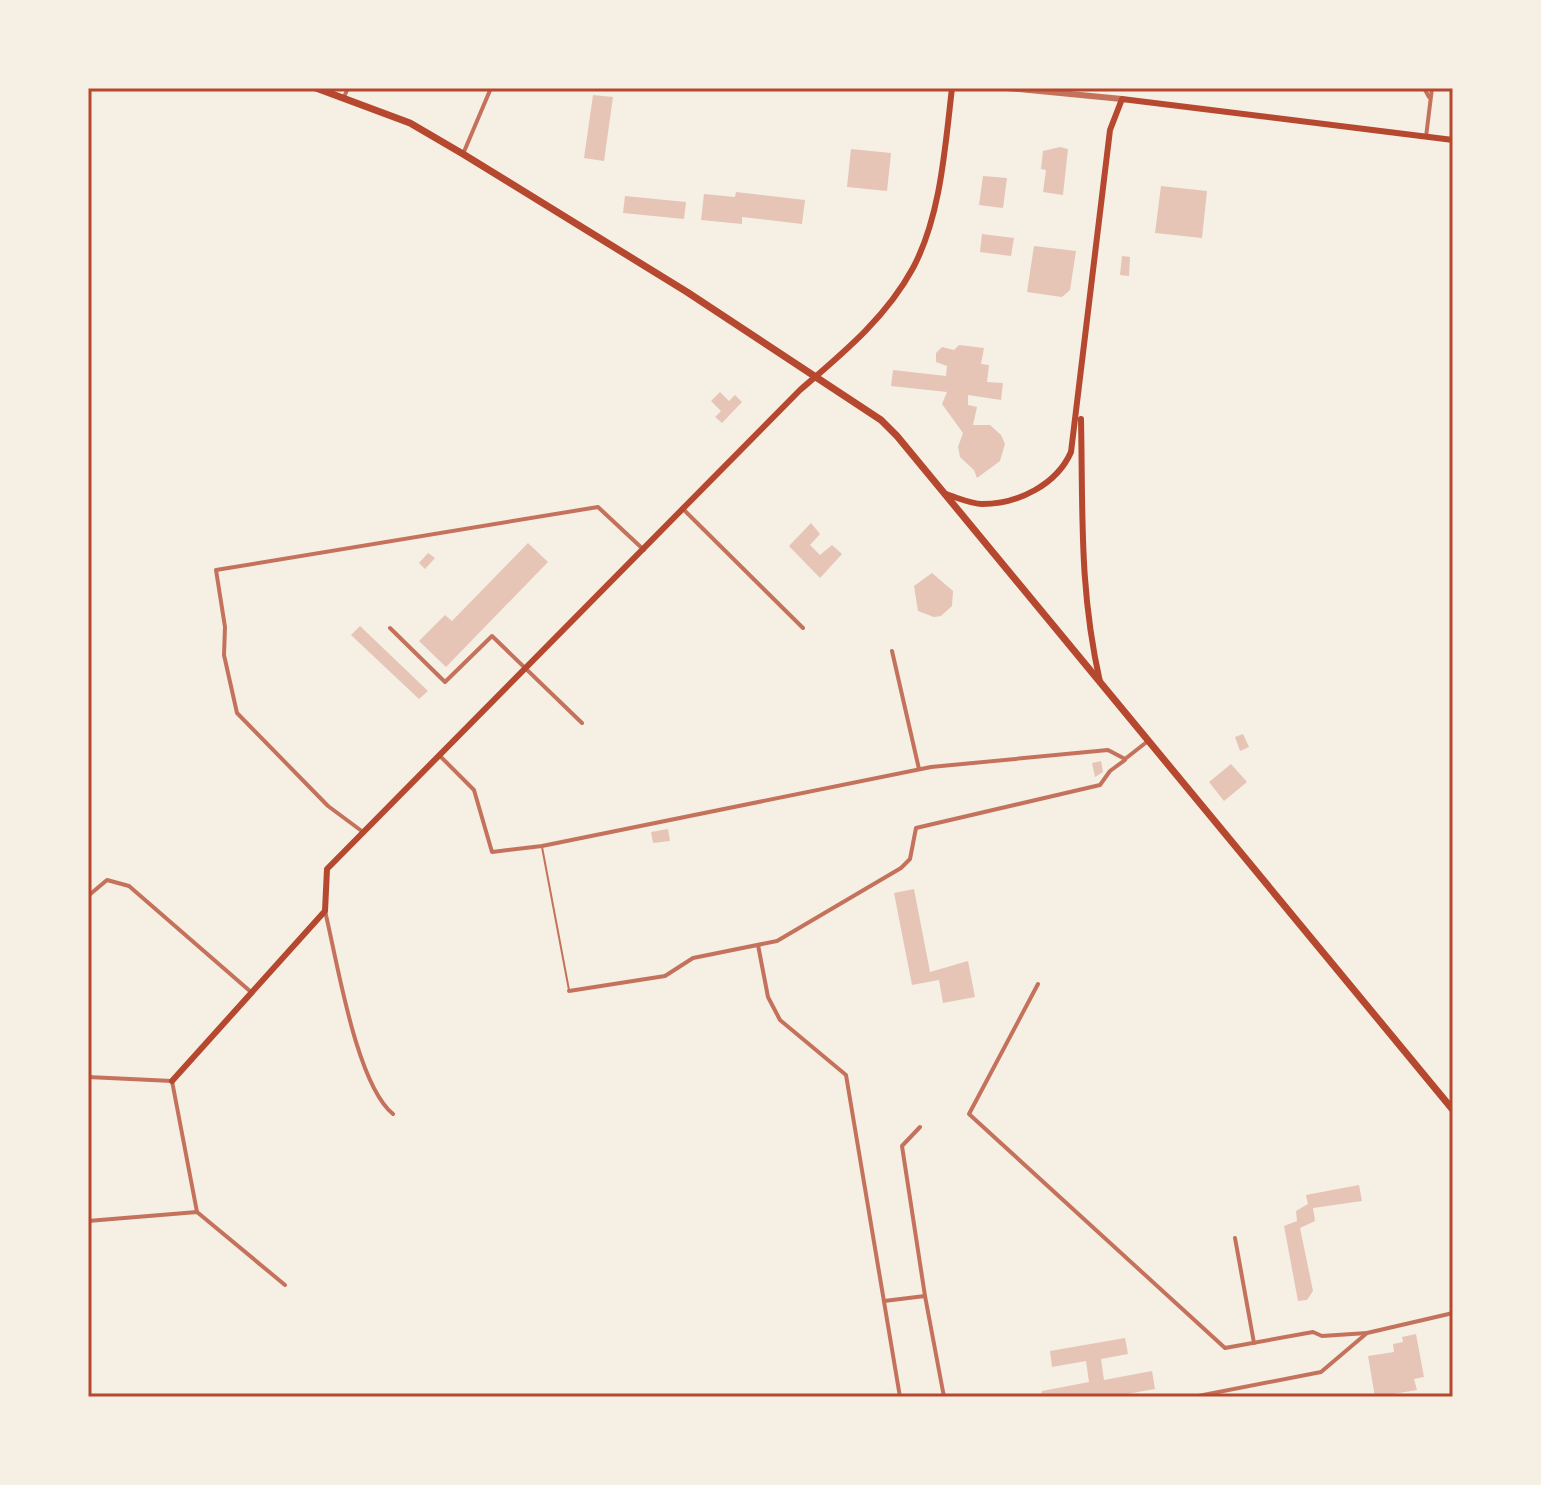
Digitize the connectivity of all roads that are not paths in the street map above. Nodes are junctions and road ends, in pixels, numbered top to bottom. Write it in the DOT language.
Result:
graph roads {
  1 [pos="316,88"];
  2 [pos="348,88"];
  3 [pos="491,88"];
  4 [pos="952,88"];
  5 [pos="1007,88"];
  6 [pos="1424,88"];
  7 [pos="1432,88"];
  8 [pos="344,97"];
  9 [pos="1429,97"];
  10 [pos="1122,99"];
  11 [pos="1426,137"];
  12 [pos="1453,140"];
  13 [pos="463,154"];
  14 [pos="817,376"];
  15 [pos="1080,395"];
  16 [pos="945,494"];
  17 [pos="684,510"];
  18 [pos="644,550"];
  19 [pos="390,628"];
  20 [pos="803,628"];
  21 [pos="892,651"];
  22 [pos="526,669"];
  23 [pos="1100,682"];
  24 [pos="582,723"];
  25 [pos="1148,741"];
  26 [pos="440,756"];
  27 [pos="1125,759"];
  28 [pos="919,770"];
  29 [pos="363,832"];
  30 [pos="542,846"];
  31 [pos="88,896"];
  32 [pos="325,911"];
  33 [pos="758,945"];
  34 [pos="1038,984"];
  35 [pos="569,991"];
  36 [pos="251,992"];
  37 [pos="88,1077"];
  38 [pos="172,1081"];
  39 [pos="1453,1110"];
  40 [pos="393,1114"];
  41 [pos="920,1127"];
  42 [pos="197,1212"];
  43 [pos="88,1221"];
  44 [pos="1235,1238"];
  45 [pos="285,1285"];
  46 [pos="925,1296"];
  47 [pos="884,1301"];
  48 [pos="1453,1313"];
  49 [pos="1367,1333"];
  50 [pos="1254,1343"];
  51 [pos="900,1397"];
  52 [pos="944,1397"];
  53 [pos="1193,1397"];
  1 -- 8 [label="main road"];
  2 -- 8 [label="street"];
  3 -- 13 [label="street"];
  4 -- 14 [label="main road"];
  5 -- 10 [label="street"];
  6 -- 9 [label="street"];
  7 -- 9 [label="street"];
  8 -- 13 [label="main road"];
  9 -- 11 [label="street"];
  10 -- 11 [label="main road"];
  10 -- 15 [label="main road"];
  11 -- 12 [label="main road"];
  13 -- 14 [label="main road"];
  14 -- 16 [label="main road"];
  14 -- 17 [label="main road"];
  15 -- 16 [label="main road"];
  15 -- 23 [label="main road"];
  16 -- 23 [label="main road"];
  17 -- 18 [label="main road"];
  17 -- 20 [label="street"];
  18 -- 22 [label="main road"];
  18 -- 29 [label="street"];
  19 -- 22 [label="street"];
  21 -- 28 [label="street"];
  22 -- 24 [label="street"];
  22 -- 26 [label="main road"];
  23 -- 25 [label="main road"];
  25 -- 27 [label="street"];
  25 -- 39 [label="main road"];
  26 -- 29 [label="main road"];
  26 -- 30 [label="street"];
  27 -- 28 [label="street"];
  27 -- 33 [label="street"];
  28 -- 30 [label="street"];
  29 -- 32 [label="main road"];
  30 -- 35 [label="lane"];
  31 -- 36 [label="street"];
  32 -- 36 [label="main road"];
  32 -- 40 [label="street"];
  33 -- 35 [label="street"];
  33 -- 47 [label="street"];
  34 -- 50 [label="street"];
  36 -- 38 [label="main road"];
  37 -- 38 [label="street"];
  38 -- 42 [label="street"];
  41 -- 46 [label="street"];
  42 -- 43 [label="street"];
  42 -- 45 [label="street"];
  44 -- 50 [label="street"];
  46 -- 47 [label="street"];
  46 -- 52 [label="street"];
  47 -- 51 [label="street"];
  48 -- 49 [label="street"];
  49 -- 50 [label="street"];
  49 -- 53 [label="street"];
}
